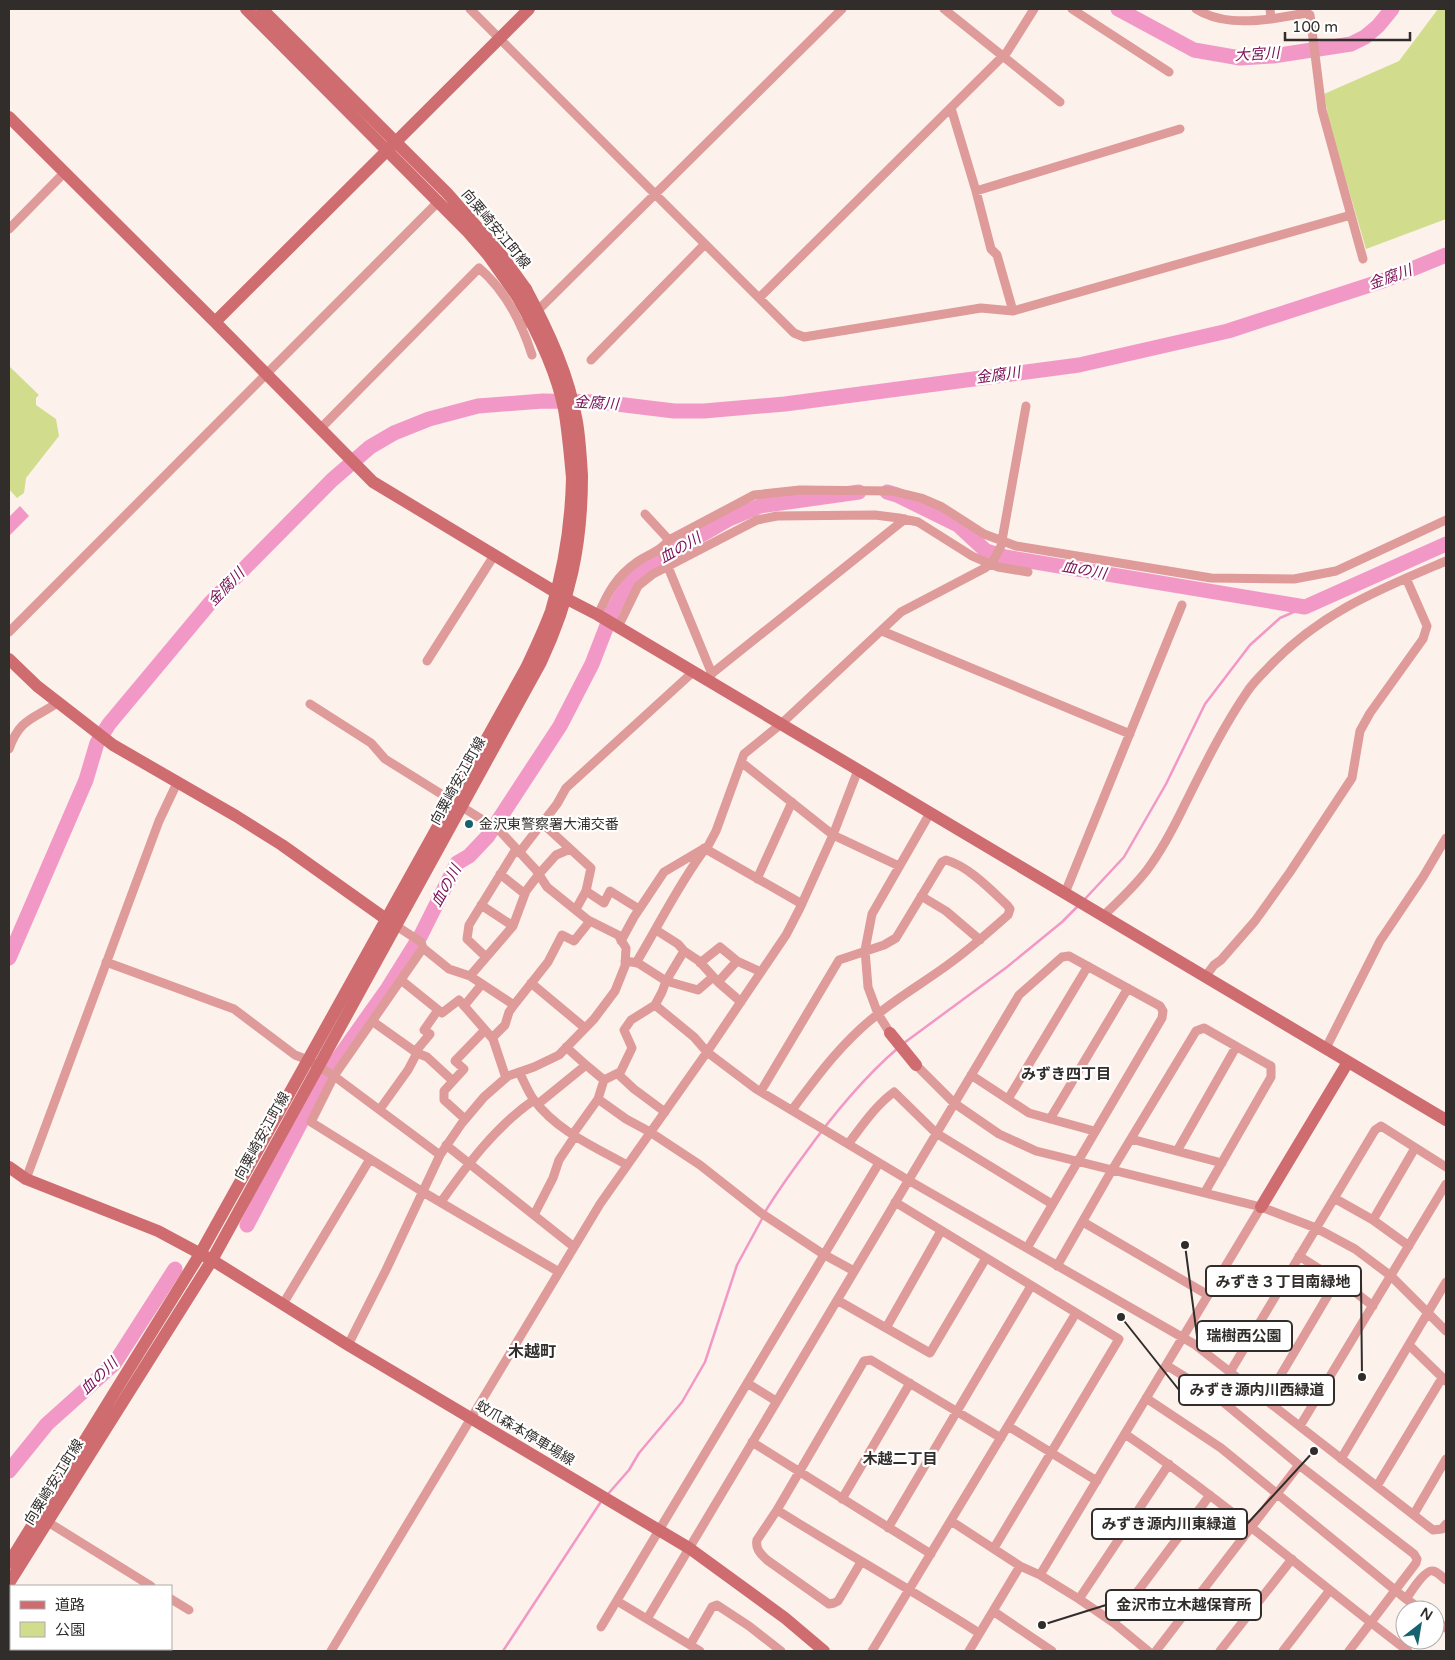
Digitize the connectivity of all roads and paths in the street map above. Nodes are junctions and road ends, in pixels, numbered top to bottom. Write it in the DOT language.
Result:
graph roads {
  1 [pos="246,9"];
  2 [pos="262,9"];
  3 [pos="470,9"];
  4 [pos="529,9"];
  5 [pos="842,9"];
  6 [pos="944,9"];
  7 [pos="1034,9"];
  8 [pos="1072,9"];
  9 [pos="1196,9"];
  10 [pos="1270,9"];
  11 [pos="1271,19"];
  12 [pos="500,38"];
  13 [pos="1003,56"];
  14 [pos="1169,72"];
  15 [pos="1060,102"];
  16 [pos="951,108"];
  17 [pos="9,116"];
  18 [pos="1180,129"];
  19 [pos="391,147"];
  20 [pos="64,173"];
  21 [pos="976,191"];
  22 [pos="655,194"];
  23 [pos="439,201"];
  24 [pos="1351,214"];
  25 [pos="9,229"];
  26 [pos="705,244"];
  27 [pos="1363,259"];
  28 [pos="522,293"];
  29 [pos="759,298"];
  30 [pos="1013,312"];
  31 [pos="216,322"];
  32 [pos="520,327"];
  33 [pos="532,355"];
  34 [pos="591,360"];
  35 [pos="266,374"];
  36 [pos="1026,406"];
  37 [pos="320,429"];
  38 [pos="645,514"];
  39 [pos="904,519"];
  40 [pos="1446,520"];
  41 [pos="669,540"];
  42 [pos="1001,543"];
  43 [pos="661,550"];
  44 [pos="496,554"];
  45 [pos="1446,561"];
  46 [pos="991,563"];
  47 [pos="669,566"];
  48 [pos="1028,572"];
  49 [pos="1406,578"];
  50 [pos="561,596"];
  51 [pos="1182,604"];
  52 [pos="598,616"];
  53 [pos="618,627"];
  54 [pos="882,631"];
  55 [pos="9,632"];
  56 [pos="9,660"];
  57 [pos="427,661"];
  58 [pos="693,672"];
  59 [pos="709,676"];
  60 [pos="57,702"];
  61 [pos="310,704"];
  62 [pos="781,724"];
  63 [pos="1130,734"];
  64 [pos="9,749"];
  65 [pos="741,762"];
  66 [pos="858,770"];
  67 [pos="177,783"];
  68 [pos="792,802"];
  69 [pos="457,804"];
  70 [pos="930,813"];
  71 [pos="542,823"];
  72 [pos="833,835"];
  73 [pos="1446,838"];
  74 [pos="570,849"];
  75 [pos="704,849"];
  76 [pos="518,851"];
  77 [pos="899,866"];
  78 [pos="500,874"];
  79 [pos="539,874"];
  80 [pos="757,879"];
  81 [pos="586,891"];
  82 [pos="525,894"];
  83 [pos="921,896"];
  84 [pos="1069,896"];
  85 [pos="802,904"];
  86 [pos="481,906"];
  87 [pos="576,909"];
  88 [pos="639,909"];
  89 [pos="1103,916"];
  90 [pos="590,921"];
  91 [pos="390,922"];
  92 [pos="513,926"];
  93 [pos="656,930"];
  94 [pos="980,940"];
  95 [pos="621,941"];
  96 [pos="420,942"];
  97 [pos="865,950"];
  98 [pos="684,951"];
  99 [pos="486,957"];
  100 [pos="626,961"];
  101 [pos="737,961"];
  102 [pos="106,962"];
  103 [pos="636,963"];
  104 [pos="700,963"];
  105 [pos="1088,966"];
  106 [pos="761,972"];
  107 [pos="470,976"];
  108 [pos="1205,977"];
  109 [pos="716,979"];
  110 [pos="401,980"];
  111 [pos="666,981"];
  112 [pos="531,983"];
  113 [pos="482,984"];
  114 [pos="1128,988"];
  115 [pos="741,1002"];
  116 [pos="514,1005"];
  117 [pos="655,1005"];
  118 [pos="464,1006"];
  119 [pos="438,1010"];
  120 [pos="878,1014"];
  121 [pos="372,1021"];
  122 [pos="585,1028"];
  123 [pos="485,1030"];
  124 [pos="890,1033"];
  125 [pos="492,1038"];
  126 [pos="566,1047"];
  127 [pos="1236,1047"];
  128 [pos="1326,1048"];
  129 [pos="707,1052"];
  130 [pos="416,1053"];
  131 [pos="1348,1062"];
  132 [pos="314,1064"];
  133 [pos="586,1065"];
  134 [pos="916,1065"];
  135 [pos="520,1072"];
  136 [pos="620,1072"];
  137 [pos="970,1075"];
  138 [pos="334,1076"];
  139 [pos="506,1078"];
  140 [pos="604,1080"];
  141 [pos="453,1081"];
  142 [pos="761,1091"];
  143 [pos="598,1099"];
  144 [pos="1008,1100"];
  145 [pos="536,1102"];
  146 [pos="954,1103"];
  147 [pos="380,1109"];
  148 [pos="792,1110"];
  149 [pos="665,1112"];
  150 [pos="465,1119"];
  151 [pos="1050,1119"];
  152 [pos="1446,1120"];
  153 [pos="1094,1131"];
  154 [pos="650,1132"];
  155 [pos="936,1133"];
  156 [pos="574,1135"];
  157 [pos="1131,1138"];
  158 [pos="848,1144"];
  159 [pos="446,1145"];
  160 [pos="1415,1148"];
  161 [pos="1177,1151"];
  162 [pos="440,1155"];
  163 [pos="370,1159"];
  164 [pos="1077,1161"];
  165 [pos="468,1163"];
  166 [pos="879,1163"];
  167 [pos="1222,1163"];
  168 [pos="627,1165"];
  169 [pos="9,1167"];
  170 [pos="1446,1167"];
  171 [pos="1112,1170"];
  172 [pos="26,1179"];
  173 [pos="908,1180"];
  174 [pos="1446,1184"];
  175 [pos="423,1192"];
  176 [pos="1205,1192"];
  177 [pos="1334,1198"];
  178 [pos="440,1202"];
  179 [pos="895,1202"];
  180 [pos="1052,1204"];
  181 [pos="1261,1207"];
  182 [pos="534,1215"];
  183 [pos="1373,1220"];
  184 [pos="1083,1222"];
  185 [pos="1316,1228"];
  186 [pos="942,1231"];
  187 [pos="574,1246"];
  188 [pos="1409,1246"];
  189 [pos="1027,1248"];
  190 [pos="823,1254"];
  191 [pos="1299,1256"];
  192 [pos="206,1257"];
  193 [pos="986,1258"];
  194 [pos="1057,1266"];
  195 [pos="854,1271"];
  196 [pos="559,1272"];
  197 [pos="1391,1276"];
  198 [pos="1337,1280"];
  199 [pos="1445,1285"];
  200 [pos="1031,1286"];
  201 [pos="1208,1295"];
  202 [pos="837,1300"];
  203 [pos="283,1304"];
  204 [pos="1373,1306"];
  205 [pos="1076,1313"];
  206 [pos="1428,1313"];
  207 [pos="886,1328"];
  208 [pos="1446,1331"];
  209 [pos="1182,1338"];
  210 [pos="348,1345"];
  211 [pos="1409,1345"];
  212 [pos="1166,1365"];
  213 [pos="1230,1372"];
  214 [pos="1444,1379"];
  215 [pos="747,1383"];
  216 [pos="910,1383"];
  217 [pos="1146,1398"];
  218 [pos="1266,1400"];
  219 [pos="776,1401"];
  220 [pos="957,1411"];
  221 [pos="470,1418"];
  222 [pos="1008,1426"];
  223 [pos="1300,1426"];
  224 [pos="1124,1434"];
  225 [pos="1001,1438"];
  226 [pos="752,1442"];
  227 [pos="1051,1452"];
  228 [pos="1341,1459"];
  229 [pos="1446,1459"];
  230 [pos="1169,1464"];
  231 [pos="1299,1465"];
  232 [pos="799,1472"];
  233 [pos="1097,1481"];
  234 [pos="1377,1486"];
  235 [pos="1276,1494"];
  236 [pos="1210,1496"];
  237 [pos="842,1499"];
  238 [pos="777,1510"];
  239 [pos="1414,1514"];
  240 [pos="42,1519"];
  241 [pos="951,1521"];
  242 [pos="1446,1524"];
  243 [pos="1251,1527"];
  244 [pos="888,1528"];
  245 [pos="660,1530"];
  246 [pos="689,1548"];
  247 [pos="994,1548"];
  248 [pos="931,1554"];
  249 [pos="1292,1559"];
  250 [pos="860,1562"];
  251 [pos="9,1563"];
  252 [pos="1020,1566"];
  253 [pos="1040,1575"];
  254 [pos="1446,1580"];
  255 [pos="9,1583"];
  256 [pos="149,1585"];
  257 [pos="910,1589"];
  258 [pos="1330,1590"];
  259 [pos="1395,1590"];
  260 [pos="1079,1598"];
  261 [pos="1406,1599"];
  262 [pos="172,1600"];
  263 [pos="618,1601"];
  264 [pos="189,1610"];
  265 [pos="993,1611"];
  266 [pos="647,1619"];
  267 [pos="1114,1623"];
  268 [pos="1370,1623"];
  269 [pos="601,1628"];
  270 [pos="980,1633"];
  271 [pos="690,1645"];
  272 [pos="331,1651"];
  273 [pos="700,1651"];
  274 [pos="781,1651"];
  275 [pos="824,1651"];
  276 [pos="872,1651"];
  277 [pos="968,1651"];
  278 [pos="1052,1651"];
  279 [pos="1148,1651"];
  280 [pos="1156,1651"];
  281 [pos="1220,1651"];
  282 [pos="1284,1651"];
  283 [pos="1349,1651"];
  284 [pos="1408,1651"];
  1 -- 19 [label="street, 向粟崎安江町線"];
  2 -- 19 [label="street, 向粟崎安江町線"];
  3 -- 12 [label="street"];
  4 -- 12 [label="street"];
  5 -- 22 [label="street"];
  6 -- 13 [label="street"];
  7 -- 13 [label="street"];
  8 -- 14 [label="street"];
  9 -- 11 [label="street"];
  10 -- 11 [label="street"];
  11 -- 24 [label="street"];
  12 -- 19 [label="street"];
  12 -- 22 [label="street"];
  13 -- 15 [label="street"];
  13 -- 16 [label="street"];
  16 -- 21 [label="street"];
  16 -- 29 [label="street"];
  17 -- 20 [label="street"];
  18 -- 21 [label="street"];
  19 -- 23 [label="street, 向粟崎安江町線"];
  19 -- 28 [label="street, 向粟崎安江町線"];
  19 -- 31 [label="street"];
  20 -- 25 [label="street"];
  20 -- 31 [label="street"];
  21 -- 30 [label="street"];
  22 -- 26 [label="street"];
  22 -- 32 [label="street"];
  23 -- 28 [label="street, 向粟崎安江町線"];
  23 -- 35 [label="street"];
  24 -- 27 [label="street"];
  24 -- 30 [label="street"];
  26 -- 29 [label="street"];
  26 -- 34 [label="street"];
  28 -- 50 [label="street, 向粟崎安江町線, bridge"];
  29 -- 30 [label="street"];
  31 -- 35 [label="street"];
  32 -- 33 [label="street"];
  32 -- 37 [label="street"];
  35 -- 37 [label="street"];
  35 -- 55 [label="street"];
  36 -- 42 [label="street"];
  37 -- 44 [label="street"];
  38 -- 41 [label="street"];
  39 -- 46 [label="street"];
  39 -- 47 [label="street"];
  39 -- 59 [label="street"];
  40 -- 42 [label="street"];
  41 -- 42 [label="street"];
  41 -- 43 [label="street"];
  42 -- 46 [label="street"];
  43 -- 47 [label="street"];
  43 -- 52 [label="street"];
  44 -- 50 [label="street"];
  44 -- 57 [label="street"];
  45 -- 49 [label="street"];
  46 -- 48 [label="street"];
  46 -- 54 [label="street"];
  47 -- 53 [label="street"];
  47 -- 59 [label="street"];
  49 -- 89 [label="street"];
  49 -- 108 [label="street"];
  50 -- 52 [label="street"];
  50 -- 69 [label="street, 向粟崎安江町線"];
  51 -- 63 [label="street"];
  52 -- 53 [label="street"];
  53 -- 58 [label="street"];
  54 -- 62 [label="street"];
  54 -- 63 [label="street"];
  56 -- 60 [label="street"];
  58 -- 59 [label="street"];
  58 -- 71 [label="street"];
  59 -- 62 [label="street"];
  60 -- 64 [label="street"];
  60 -- 67 [label="street"];
  61 -- 69 [label="street"];
  62 -- 65 [label="street"];
  62 -- 66 [label="street"];
  63 -- 84 [label="street"];
  65 -- 68 [label="street"];
  65 -- 75 [label="street"];
  66 -- 70 [label="street"];
  66 -- 72 [label="street"];
  67 -- 91 [label="street"];
  67 -- 102 [label="street"];
  68 -- 72 [label="street"];
  68 -- 80 [label="street"];
  69 -- 76 [label="street"];
  69 -- 91 [label="street, 向粟崎安江町線"];
  70 -- 77 [label="street"];
  70 -- 84 [label="street"];
  71 -- 74 [label="street"];
  71 -- 76 [label="street"];
  72 -- 77 [label="street"];
  72 -- 85 [label="street"];
  73 -- 128 [label="street"];
  74 -- 79 [label="street"];
  74 -- 81 [label="street"];
  75 -- 80 [label="street"];
  75 -- 88 [label="street"];
  75 -- 93 [label="street"];
  76 -- 78 [label="street"];
  76 -- 79 [label="street"];
  77 -- 97 [label="street"];
  78 -- 82 [label="street"];
  78 -- 86 [label="street"];
  79 -- 82 [label="street"];
  79 -- 87 [label="street"];
  80 -- 85 [label="street"];
  81 -- 87 [label="street"];
  81 -- 88 [label="street"];
  82 -- 92 [label="street"];
  83 -- 94 [label="street"];
  83 -- 94 [label="street"];
  83 -- 97 [label="street"];
  84 -- 89 [label="street"];
  85 -- 106 [label="street"];
  86 -- 92 [label="street"];
  86 -- 99 [label="street"];
  87 -- 90 [label="street"];
  88 -- 95 [label="street"];
  89 -- 108 [label="street"];
  90 -- 95 [label="street"];
  90 -- 112 [label="street"];
  91 -- 96 [label="street"];
  91 -- 132 [label="street, 向粟崎安江町線"];
  92 -- 99 [label="street"];
  93 -- 98 [label="street"];
  93 -- 103 [label="street"];
  94 -- 120 [label="street"];
  95 -- 100 [label="street"];
  96 -- 107 [label="street"];
  96 -- 110 [label="street"];
  97 -- 120 [label="street"];
  97 -- 142 [label="street"];
  98 -- 104 [label="street"];
  98 -- 111 [label="street"];
  99 -- 107 [label="street"];
  100 -- 103 [label="street"];
  100 -- 122 [label="street"];
  101 -- 104 [label="street"];
  101 -- 106 [label="street"];
  101 -- 109 [label="street"];
  102 -- 132 [label="street"];
  102 -- 172 [label="street"];
  103 -- 111 [label="street"];
  104 -- 109 [label="street"];
  105 -- 114 [label="street"];
  105 -- 137 [label="street"];
  105 -- 144 [label="street"];
  106 -- 115 [label="street"];
  107 -- 113 [label="street"];
  108 -- 128 [label="street"];
  109 -- 111 [label="street"];
  109 -- 115 [label="street"];
  110 -- 119 [label="street"];
  110 -- 121 [label="street"];
  111 -- 117 [label="street"];
  112 -- 116 [label="street"];
  112 -- 122 [label="street"];
  113 -- 116 [label="street"];
  113 -- 118 [label="street"];
  114 -- 151 [label="street"];
  114 -- 153 [label="street"];
  115 -- 129 [label="street"];
  116 -- 125 [label="street"];
  117 -- 129 [label="street"];
  117 -- 136 [label="street"];
  118 -- 119 [label="street"];
  118 -- 123 [label="street"];
  119 -- 130 [label="street"];
  120 -- 124 [label="street"];
  120 -- 148 [label="street"];
  121 -- 130 [label="street"];
  121 -- 138 [label="street"];
  122 -- 126 [label="street"];
  123 -- 125 [label="street"];
  123 -- 141 [label="street"];
  124 -- 134 [label="street"];
  125 -- 139 [label="street"];
  126 -- 133 [label="street"];
  126 -- 135 [label="street"];
  127 -- 157 [label="street"];
  127 -- 161 [label="street"];
  127 -- 167 [label="street"];
  128 -- 131 [label="street"];
  129 -- 142 [label="street"];
  129 -- 149 [label="street"];
  130 -- 141 [label="street"];
  130 -- 147 [label="street"];
  131 -- 152 [label="street"];
  131 -- 181 [label="street"];
  132 -- 138 [label="street"];
  132 -- 192 [label="street, 向粟崎安江町線"];
  133 -- 140 [label="street"];
  133 -- 145 [label="street"];
  134 -- 146 [label="street"];
  135 -- 139 [label="street"];
  135 -- 145 [label="street"];
  136 -- 140 [label="street"];
  136 -- 149 [label="street"];
  137 -- 144 [label="street"];
  137 -- 146 [label="street"];
  138 -- 147 [label="street"];
  138 -- 163 [label="street"];
  139 -- 150 [label="street"];
  140 -- 143 [label="street"];
  141 -- 150 [label="street"];
  142 -- 148 [label="street"];
  143 -- 154 [label="street"];
  143 -- 156 [label="street"];
  144 -- 151 [label="street"];
  145 -- 156 [label="street"];
  145 -- 165 [label="street"];
  146 -- 155 [label="street"];
  146 -- 164 [label="street"];
  147 -- 162 [label="street"];
  148 -- 158 [label="street"];
  149 -- 154 [label="street"];
  150 -- 159 [label="street"];
  151 -- 153 [label="street"];
  153 -- 164 [label="street"];
  154 -- 168 [label="street"];
  154 -- 190 [label="street"];
  155 -- 158 [label="street"];
  155 -- 173 [label="street"];
  155 -- 180 [label="street"];
  156 -- 168 [label="street"];
  156 -- 182 [label="street"];
  157 -- 161 [label="street"];
  157 -- 171 [label="street"];
  158 -- 166 [label="street"];
  159 -- 162 [label="street"];
  159 -- 165 [label="street"];
  160 -- 170 [label="street"];
  160 -- 177 [label="street"];
  160 -- 183 [label="street"];
  161 -- 167 [label="street"];
  162 -- 175 [label="street"];
  163 -- 175 [label="street"];
  163 -- 203 [label="street"];
  164 -- 171 [label="street"];
  164 -- 180 [label="street"];
  165 -- 178 [label="street"];
  165 -- 182 [label="street"];
  166 -- 173 [label="street"];
  166 -- 190 [label="street"];
  167 -- 176 [label="street"];
  168 -- 187 [label="street"];
  169 -- 172 [label="street, 蚊爪森本停車場線"];
  171 -- 176 [label="street"];
  171 -- 184 [label="street"];
  172 -- 192 [label="street, 蚊爪森本停車場線"];
  173 -- 179 [label="street"];
  173 -- 189 [label="street"];
  174 -- 188 [label="street"];
  175 -- 178 [label="street"];
  175 -- 210 [label="street"];
  176 -- 181 [label="street"];
  177 -- 183 [label="street"];
  177 -- 185 [label="street"];
  178 -- 196 [label="street"];
  179 -- 186 [label="street"];
  179 -- 195 [label="street"];
  180 -- 189 [label="street"];
  181 -- 185 [label="street"];
  181 -- 201 [label="street"];
  182 -- 187 [label="street"];
  183 -- 188 [label="street"];
  184 -- 194 [label="street"];
  184 -- 201 [label="street"];
  185 -- 191 [label="street"];
  185 -- 197 [label="street"];
  186 -- 193 [label="street"];
  186 -- 207 [label="street"];
  187 -- 196 [label="street"];
  188 -- 197 [label="street"];
  189 -- 194 [label="street"];
  190 -- 195 [label="street"];
  190 -- 215 [label="street"];
  191 -- 198 [label="street"];
  191 -- 213 [label="street"];
  192 -- 203 [label="street, 蚊爪森本停車場線"];
  192 -- 240 [label="street, 向粟崎安江町線"];
  193 -- 200 [label="street"];
  193 -- 207 [label="street"];
  194 -- 209 [label="street"];
  195 -- 202 [label="street"];
  196 -- 221 [label="street"];
  197 -- 204 [label="street"];
  197 -- 206 [label="street"];
  198 -- 204 [label="street"];
  198 -- 218 [label="street"];
  199 -- 206 [label="street"];
  200 -- 205 [label="street"];
  200 -- 220 [label="street"];
  201 -- 209 [label="street"];
  202 -- 207 [label="street"];
  202 -- 219 [label="street"];
  203 -- 210 [label="street, 蚊爪森本停車場線"];
  204 -- 223 [label="street"];
  205 -- 222 [label="street"];
  205 -- 227 [label="street"];
  206 -- 208 [label="street"];
  206 -- 211 [label="street"];
  209 -- 212 [label="street"];
  209 -- 213 [label="street"];
  210 -- 221 [label="street, 蚊爪森本停車場線"];
  211 -- 214 [label="street"];
  211 -- 228 [label="street"];
  212 -- 217 [label="street"];
  212 -- 231 [label="street"];
  213 -- 218 [label="street"];
  214 -- 234 [label="street"];
  215 -- 219 [label="street"];
  215 -- 245 [label="street"];
  216 -- 220 [label="street"];
  216 -- 232 [label="street"];
  216 -- 237 [label="street"];
  217 -- 224 [label="street"];
  217 -- 235 [label="street"];
  218 -- 223 [label="street"];
  219 -- 226 [label="street"];
  220 -- 225 [label="street"];
  220 -- 244 [label="street"];
  221 -- 245 [label="street, 蚊爪森本停車場線"];
  221 -- 272 [label="street"];
  222 -- 225 [label="street"];
  222 -- 227 [label="street"];
  223 -- 228 [label="street"];
  224 -- 230 [label="street"];
  224 -- 233 [label="street"];
  225 -- 241 [label="street"];
  226 -- 232 [label="street"];
  226 -- 246 [label="street"];
  227 -- 233 [label="street"];
  227 -- 247 [label="street"];
  228 -- 234 [label="street"];
  229 -- 239 [label="street"];
  230 -- 236 [label="street"];
  230 -- 260 [label="street"];
  231 -- 235 [label="street"];
  231 -- 259 [label="street"];
  232 -- 237 [label="street"];
  232 -- 238 [label="street"];
  233 -- 253 [label="street"];
  234 -- 239 [label="street"];
  235 -- 243 [label="street"];
  235 -- 259 [label="street"];
  236 -- 243 [label="street"];
  236 -- 267 [label="street"];
  237 -- 244 [label="street"];
  238 -- 250 [label="street"];
  238 -- 250 [label="street"];
  239 -- 242 [label="street"];
  240 -- 251 [label="street, 向粟崎安江町線"];
  240 -- 255 [label="street, 向粟崎安江町線"];
  240 -- 256 [label="street"];
  241 -- 247 [label="street"];
  241 -- 248 [label="street"];
  243 -- 249 [label="street"];
  243 -- 280 [label="street"];
  244 -- 248 [label="street"];
  245 -- 246 [label="street, 蚊爪森本停車場線"];
  245 -- 263 [label="street"];
  246 -- 266 [label="street"];
  246 -- 275 [label="street, 蚊爪森本停車場線"];
  247 -- 252 [label="street"];
  248 -- 257 [label="street"];
  249 -- 258 [label="street"];
  249 -- 281 [label="street"];
  250 -- 257 [label="street"];
  252 -- 253 [label="street"];
  252 -- 265 [label="street"];
  253 -- 260 [label="street"];
  254 -- 261 [label="street"];
  257 -- 270 [label="street"];
  257 -- 276 [label="street"];
  258 -- 268 [label="street"];
  258 -- 282 [label="street"];
  259 -- 261 [label="street"];
  259 -- 268 [label="street"];
  260 -- 267 [label="street"];
  262 -- 264 [label="street"];
  263 -- 266 [label="street"];
  263 -- 269 [label="street"];
  265 -- 270 [label="street"];
  265 -- 278 [label="street"];
  266 -- 271 [label="street"];
  267 -- 279 [label="street"];
  268 -- 283 [label="street"];
  268 -- 284 [label="street"];
  270 -- 277 [label="street"];
  271 -- 273 [label="street"];
  271 -- 274 [label="street"];
}
